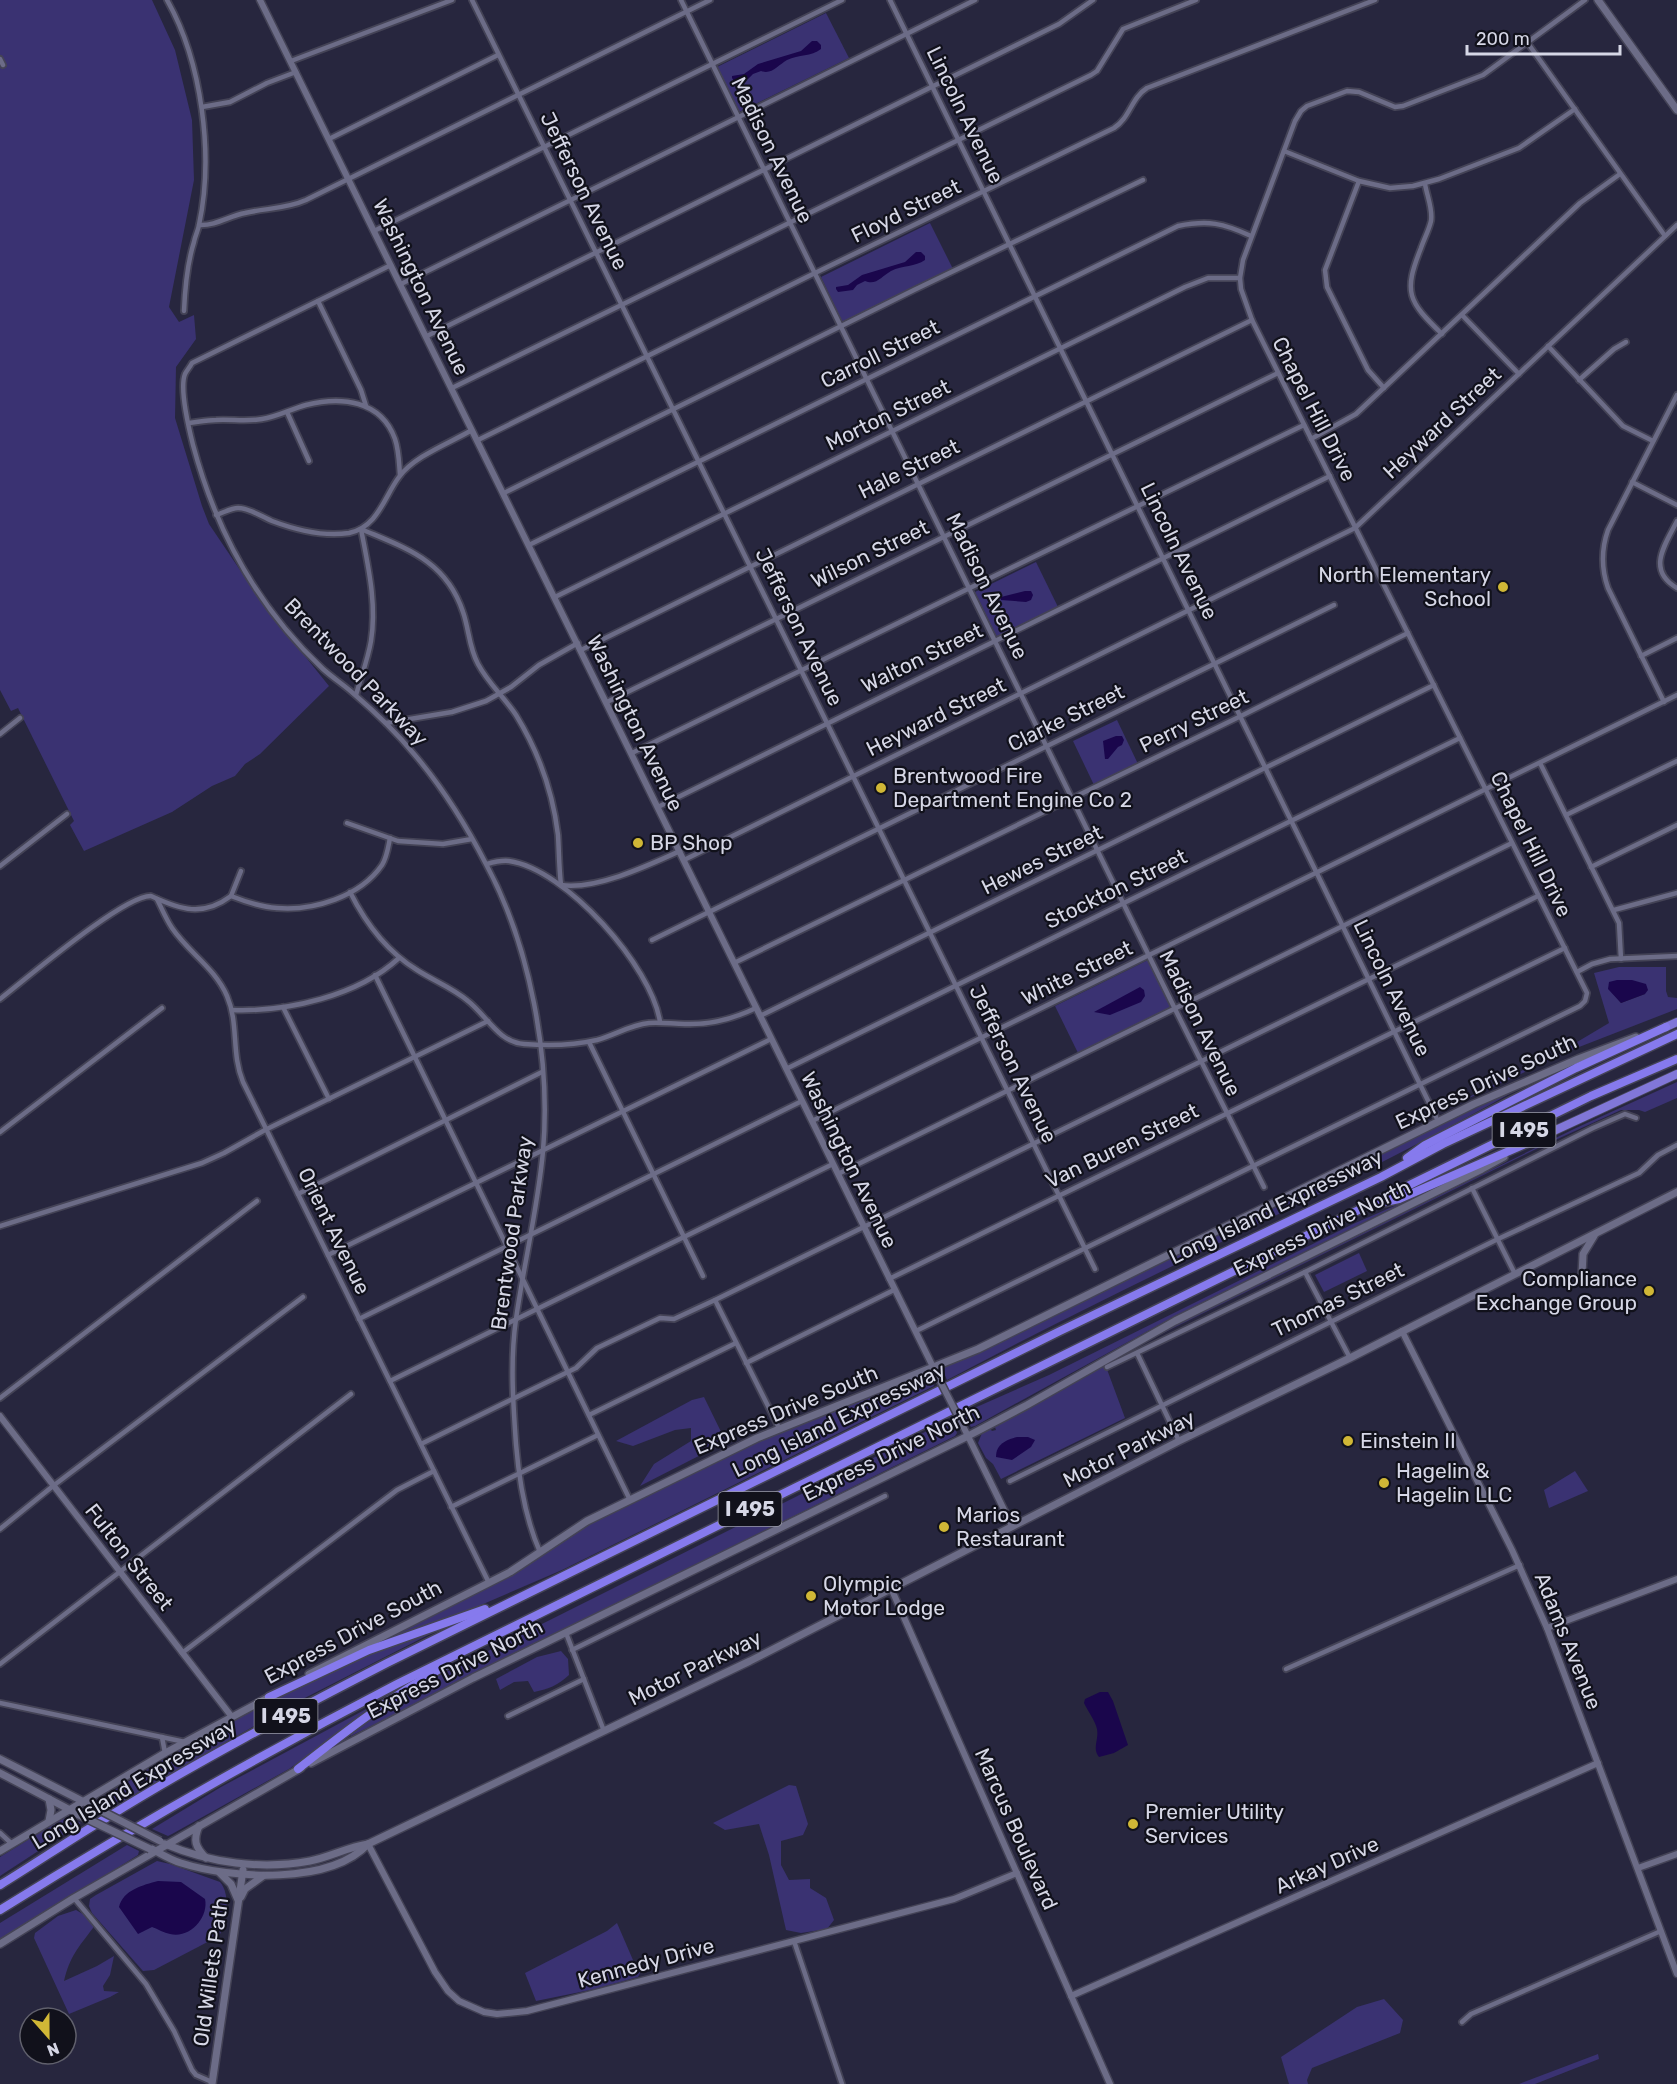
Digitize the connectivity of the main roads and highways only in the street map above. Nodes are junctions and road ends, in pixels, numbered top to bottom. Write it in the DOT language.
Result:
graph roads {
  1 [pos="1598,0"];
  2 [pos="1677,110"];
  3 [pos="1677,1022"];
  4 [pos="1666,1027"];
  5 [pos="1677,1034"];
  6 [pos="1677,1059"];
  7 [pos="1677,1074"];
  8 [pos="1532,1141"];
  9 [pos="1381,1176"];
  10 [pos="1677,1192"];
  11 [pos="1373,1205"];
  12 [pos="1595,1234"];
  13 [pos="1582,1275"];
  14 [pos="579,1568"];
  15 [pos="546,1610"];
  16 [pos="269,1697"];
  17 [pos="0,1760"];
  18 [pos="298,1769"];
  19 [pos="0,1773"];
  20 [pos="49,1799"];
  21 [pos="84,1801"];
  22 [pos="69,1810"];
  23 [pos="49,1821"];
  24 [pos="199,1826"];
  25 [pos="163,1843"];
  26 [pos="368,1844"];
  27 [pos="152,1850"];
  28 [pos="0,1851"];
  29 [pos="206,1858"];
  30 [pos="244,1864"];
  31 [pos="218,1871"];
  32 [pos="242,1874"];
  33 [pos="267,1875"];
  34 [pos="0,1885"];
  35 [pos="238,1902"];
  36 [pos="0,1910"];
  37 [pos="0,1944"];
  38 [pos="212,2083"];
  1 -- 2 [label="main road"];
  3 -- 4 [label="highway, Express Drive South"];
  4 -- 9 [label="highway"];
  4 -- 16 [label="main road, Express Drive South"];
  5 -- 9 [label="highway, Long Island Expressway / I 495"];
  6 -- 11 [label="highway, Long Island Expressway / I 495"];
  7 -- 8 [label="highway, Express Drive North"];
  8 -- 11 [label="highway"];
  8 -- 18 [label="main road, Express Drive North"];
  9 -- 14 [label="highway, Long Island Expressway / I 495"];
  10 -- 12 [label="main road, Motor Parkway"];
  11 -- 15 [label="highway, Long Island Expressway / I 495"];
  12 -- 13 [label="main road"];
  12 -- 26 [label="main road, Motor Parkway"];
  14 -- 16 [label="highway"];
  14 -- 34 [label="highway, Long Island Expressway / I 495"];
  15 -- 18 [label="highway"];
  15 -- 36 [label="highway, Long Island Expressway / I 495"];
  16 -- 21 [label="main road, Express Drive South"];
  17 -- 21 [label="main road, Motor Parkway"];
  18 -- 24 [label="main road, Express Drive North"];
  19 -- 20 [label="main road, Motor Parkway"];
  20 -- 22 [label="main road, Motor Parkway"];
  20 -- 23 [label="main road"];
  21 -- 22 [label="main road, Express Drive South"];
  21 -- 25 [label="main road, Motor Parkway, bridge"];
  22 -- 23 [label="main road, Express Drive South"];
  22 -- 27 [label="main road, Motor Parkway, bridge"];
  23 -- 28 [label="main road, Express Drive South"];
  24 -- 25 [label="main road, Express Drive North"];
  24 -- 29 [label="main road"];
  25 -- 27 [label="main road, Express Drive North"];
  25 -- 29 [label="main road, Motor Parkway"];
  26 -- 30 [label="main road, Motor Parkway"];
  26 -- 33 [label="main road, Motor Parkway"];
  27 -- 31 [label="main road, Motor Parkway"];
  27 -- 37 [label="main road, Express Drive North"];
  29 -- 30 [label="main road, Motor Parkway"];
  30 -- 32 [label="main road, Old Willets Path"];
  31 -- 32 [label="main road, Motor Parkway"];
  31 -- 35 [label="main road"];
  32 -- 33 [label="main road, Motor Parkway"];
  32 -- 35 [label="main road, Old Willets Path"];
  33 -- 35 [label="main road"];
  35 -- 38 [label="main road, Old Willets Path"];
}
